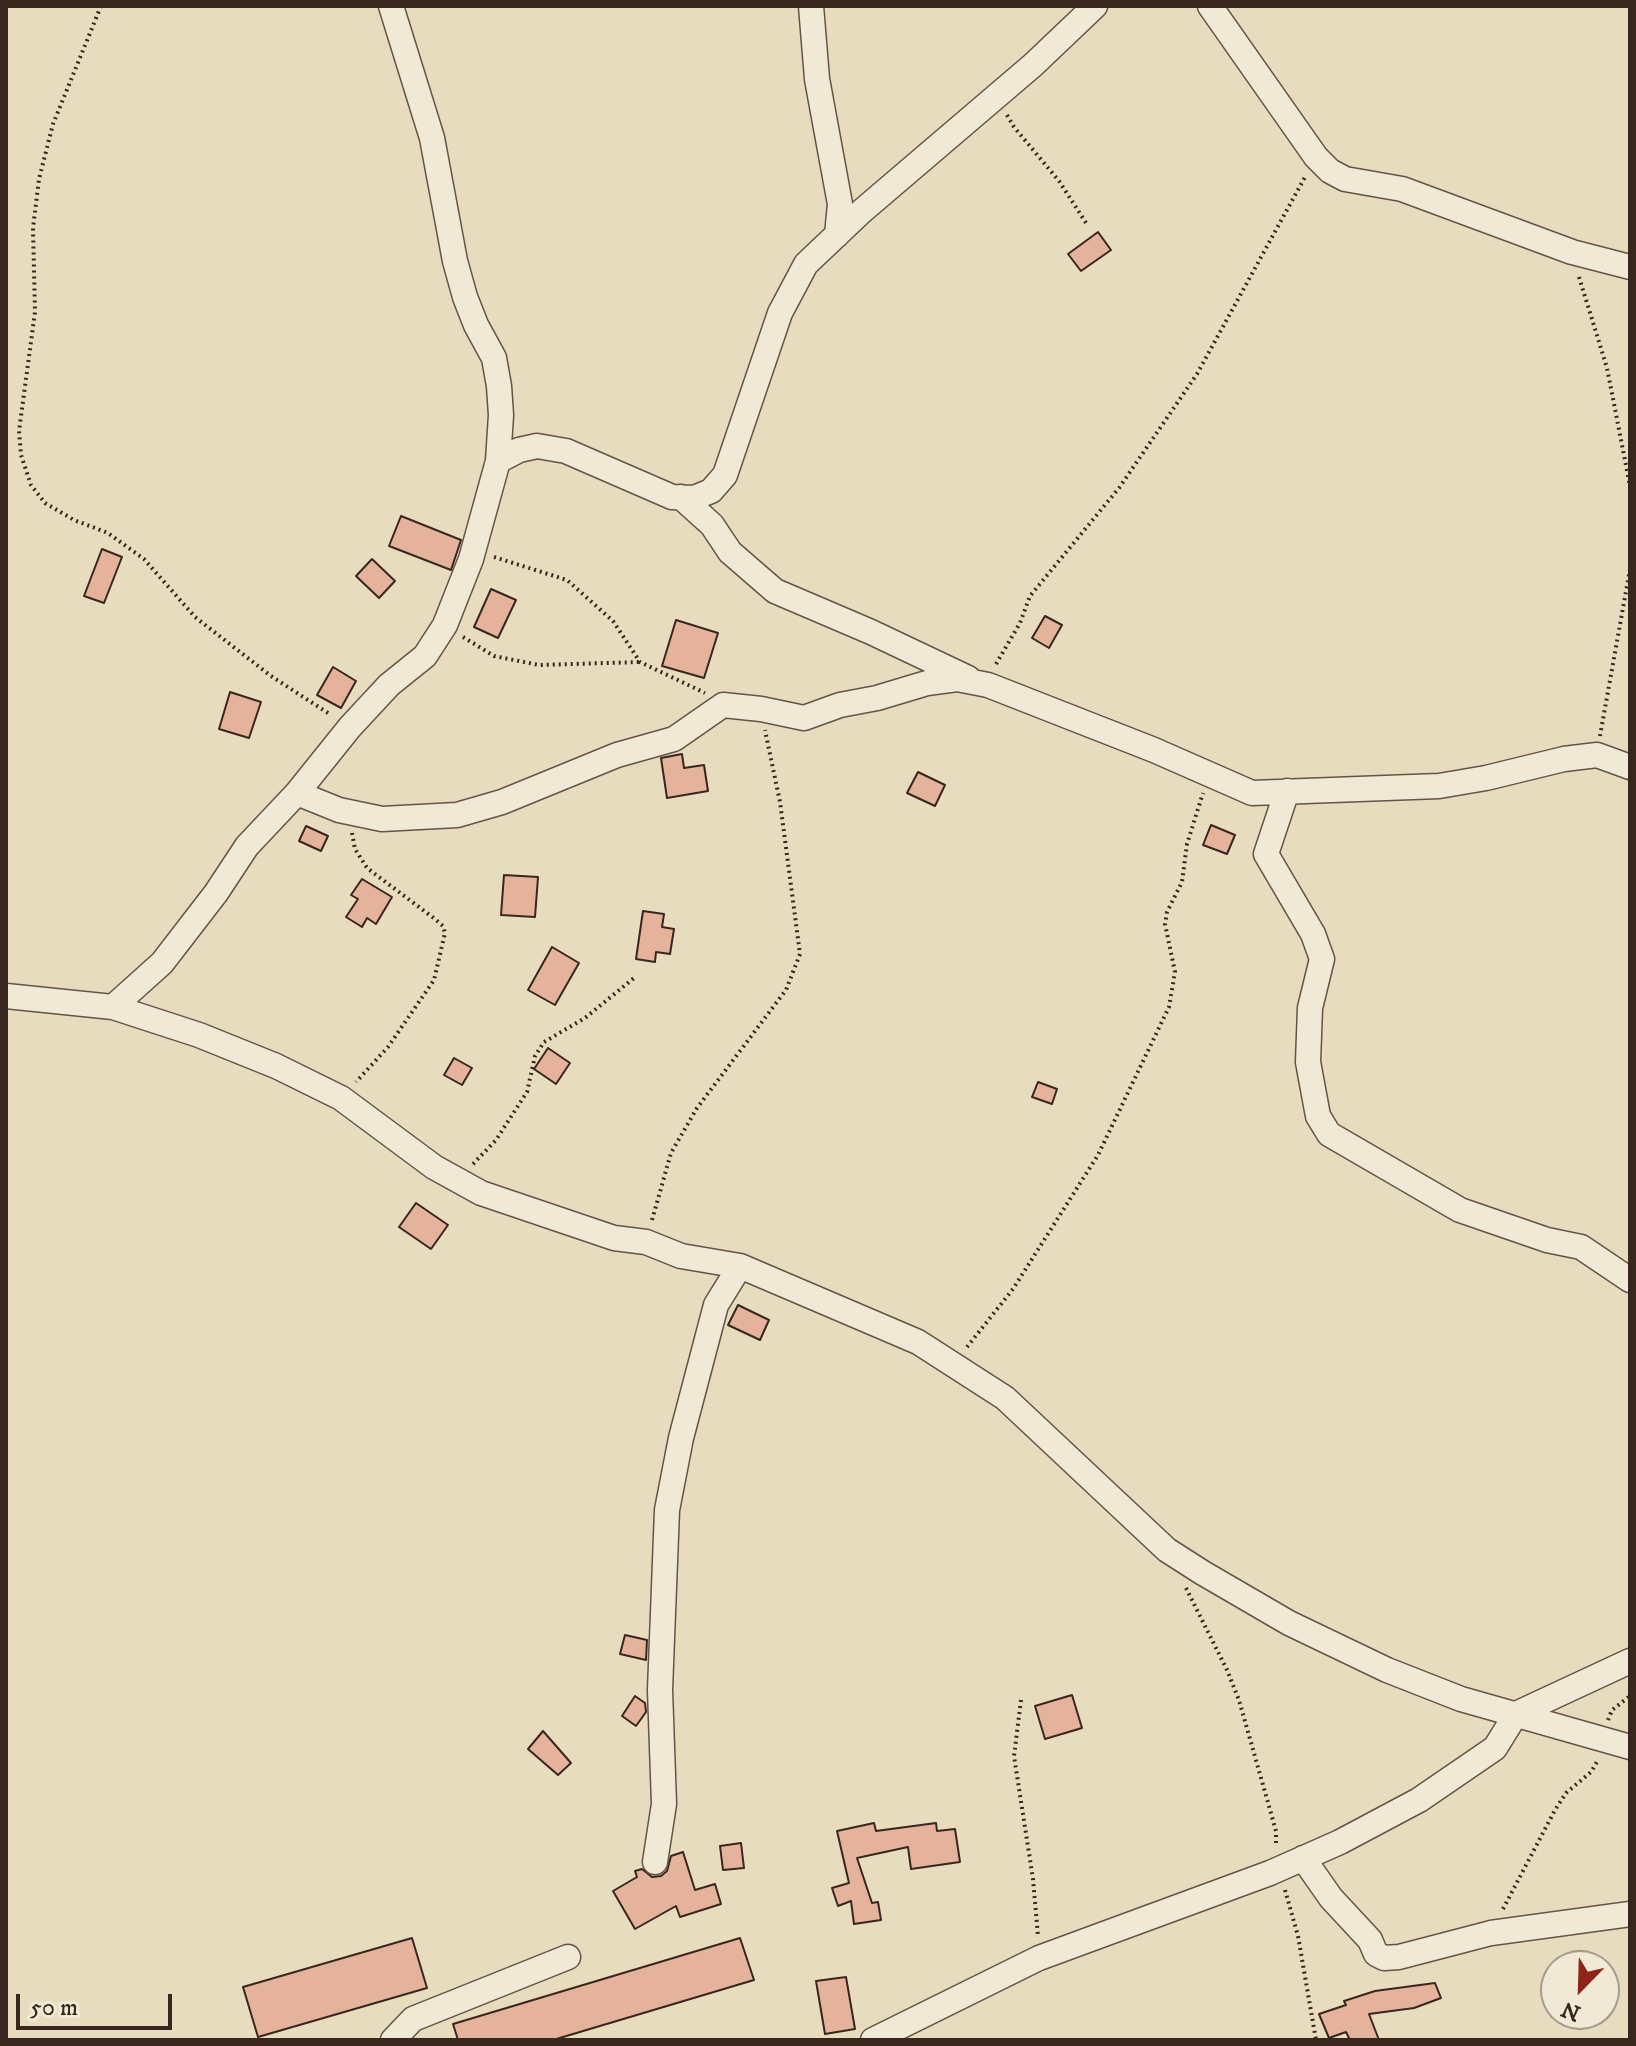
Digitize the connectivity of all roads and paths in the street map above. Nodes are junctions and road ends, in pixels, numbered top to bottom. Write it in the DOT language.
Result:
graph roads {
  1 [pos="101,6"];
  2 [pos="811,6"];
  3 [pos="1095,6"];
  4 [pos="1210,6"];
  5 [pos="389,8"];
  6 [pos="997,95"];
  7 [pos="1316,157"];
  8 [pos="1088,226"];
  9 [pos="837,235"];
  10 [pos="1572,252"];
  11 [pos="1630,267"];
  12 [pos="498,461"];
  13 [pos="1630,486"];
  14 [pos="681,497"];
  15 [pos="471,559"];
  16 [pos="1630,569"];
  17 [pos="445,625"];
  18 [pos="640,662"];
  19 [pos="980,682"];
  20 [pos="723,705"];
  21 [pos="761,709"];
  22 [pos="350,727"];
  23 [pos="1597,755"];
  24 [pos="1630,767"];
  25 [pos="1209,775"];
  26 [pos="1287,791"];
  27 [pos="297,793"];
  28 [pos="339,810"];
  29 [pos="634,978"];
  30 [pos="6,996"];
  31 [pos="113,1007"];
  32 [pos="341,1098"];
  33 [pos="458,1181"];
  34 [pos="646,1242"];
  35 [pos="740,1266"];
  36 [pos="1630,1280"];
  37 [pos="953,1365"];
  38 [pos="1167,1550"];
  39 [pos="1630,1661"];
  40 [pos="1630,1696"];
  41 [pos="1021,1700"];
  42 [pos="1516,1714"];
  43 [pos="1597,1739"];
  44 [pos="1630,1747"];
  45 [pos="1303,1858"];
  46 [pos="655,1862"];
  47 [pos="1274,1870"];
  48 [pos="1630,1914"];
  49 [pos="1491,1933"];
  50 [pos="568,1957"];
  51 [pos="1039,1958"];
  52 [pos="393,2040"];
  53 [pos="873,2040"];
  54 [pos="1316,2040"];
  1 -- 22 [label="path"];
  2 -- 9 [label="street"];
  3 -- 6 [label="street"];
  4 -- 7 [label="street"];
  5 -- 12 [label="street"];
  6 -- 8 [label="path"];
  6 -- 9 [label="street"];
  7 -- 10 [label="street"];
  7 -- 19 [label="path"];
  9 -- 14 [label="street"];
  10 -- 11 [label="street"];
  10 -- 13 [label="path"];
  12 -- 14 [label="street"];
  12 -- 15 [label="street"];
  14 -- 19 [label="street"];
  15 -- 17 [label="street"];
  15 -- 18 [label="path"];
  16 -- 23 [label="path"];
  17 -- 18 [label="path"];
  17 -- 22 [label="street"];
  18 -- 20 [label="path"];
  19 -- 21 [label="street"];
  19 -- 25 [label="street"];
  20 -- 21 [label="street"];
  20 -- 28 [label="street"];
  21 -- 34 [label="path"];
  22 -- 27 [label="street"];
  23 -- 24 [label="street"];
  23 -- 26 [label="street"];
  25 -- 26 [label="street"];
  25 -- 37 [label="path"];
  26 -- 36 [label="street"];
  27 -- 28 [label="street"];
  27 -- 31 [label="street"];
  28 -- 32 [label="path"];
  29 -- 33 [label="path"];
  30 -- 31 [label="street"];
  31 -- 32 [label="street"];
  32 -- 33 [label="street"];
  33 -- 34 [label="street"];
  34 -- 35 [label="street"];
  35 -- 37 [label="street"];
  35 -- 46 [label="street"];
  37 -- 38 [label="street"];
  38 -- 42 [label="street"];
  38 -- 47 [label="path"];
  39 -- 42 [label="street"];
  40 -- 43 [label="path"];
  41 -- 51 [label="path"];
  42 -- 43 [label="street"];
  42 -- 45 [label="street"];
  43 -- 44 [label="street"];
  43 -- 49 [label="path"];
  45 -- 47 [label="street"];
  45 -- 49 [label="street"];
  47 -- 51 [label="street"];
  47 -- 54 [label="path"];
  48 -- 49 [label="street"];
  50 -- 52 [label="street"];
  51 -- 53 [label="street"];
}
